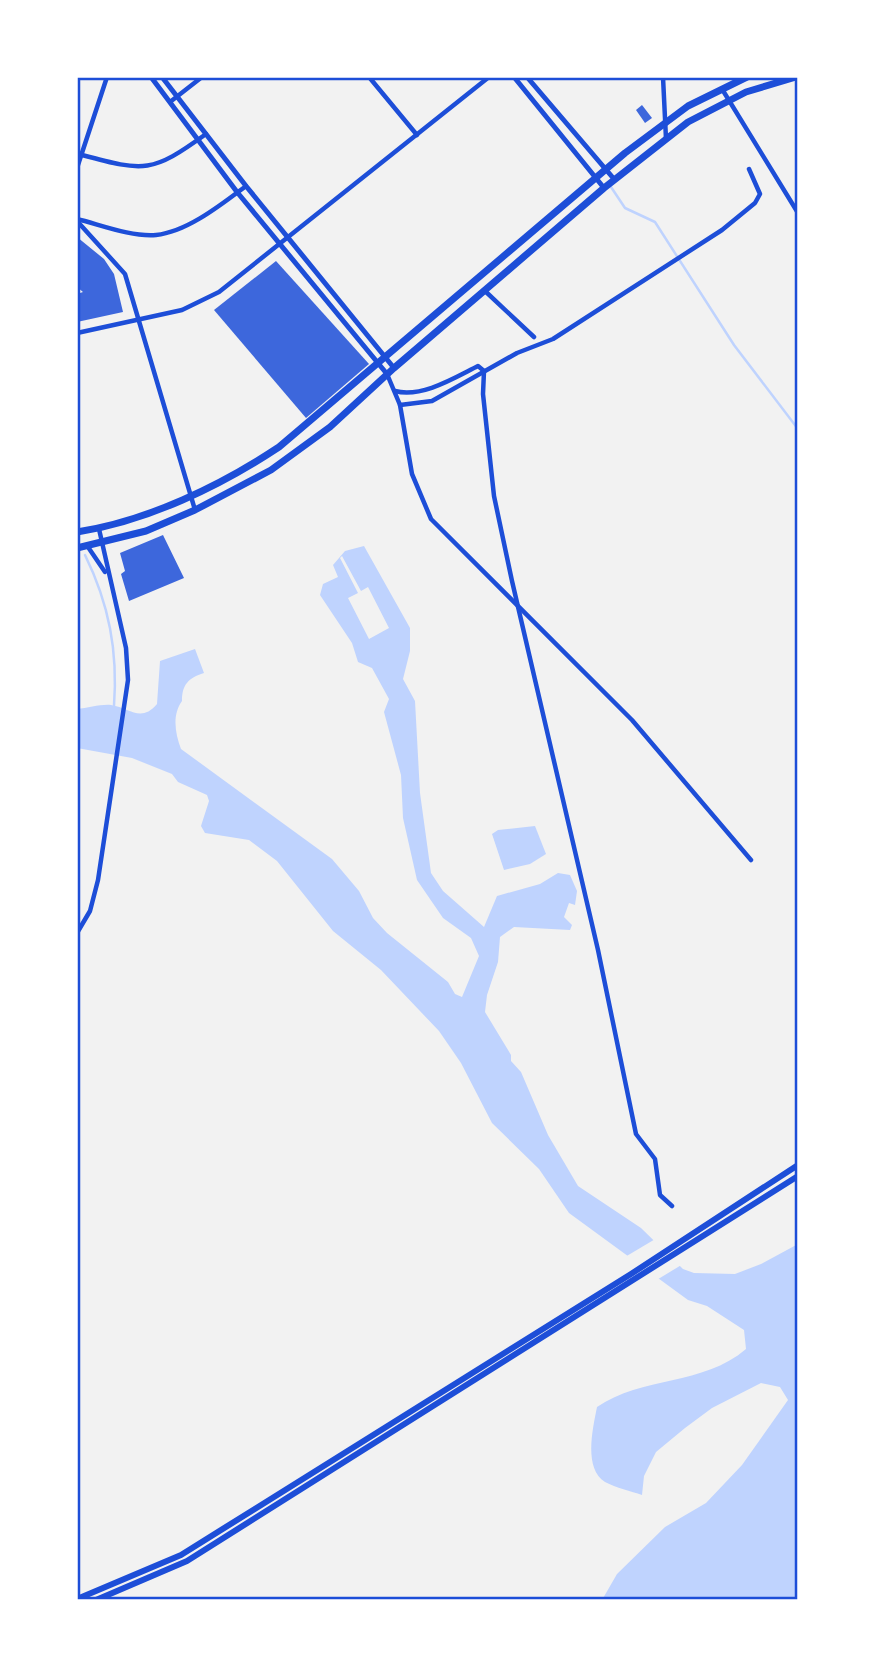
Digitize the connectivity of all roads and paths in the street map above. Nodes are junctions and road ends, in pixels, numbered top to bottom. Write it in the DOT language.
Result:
graph roads {
  1 [pos="107,77"];
  2 [pos="151,77"];
  3 [pos="162,77"];
  4 [pos="202,77"];
  5 [pos="369,77"];
  6 [pos="489,77"];
  7 [pos="514,77"];
  8 [pos="527,77"];
  9 [pos="663,77"];
  10 [pos="796,77"];
  11 [pos="743,78"];
  12 [pos="722,88"];
  13 [pos="746,92"];
  14 [pos="177,97"];
  15 [pos="729,100"];
  16 [pos="170,102"];
  17 [pos="665,123"];
  18 [pos="206,134"];
  19 [pos="417,135"];
  20 [pos="666,139"];
  21 [pos="198,140"];
  22 [pos="82,155"];
  23 [pos="77,168"];
  24 [pos="606,169"];
  25 [pos="749,169"];
  26 [pos="596,177"];
  27 [pos="614,179"];
  28 [pos="246,186"];
  29 [pos="604,188"];
  30 [pos="237,192"];
  31 [pos="798,213"];
  32 [pos="77,220"];
  33 [pos="288,239"];
  34 [pos="281,245"];
  35 [pos="485,290"];
  36 [pos="137,320"];
  37 [pos="77,333"];
  38 [pos="534,337"];
  39 [pos="383,361"];
  40 [pos="391,371"];
  41 [pos="484,371"];
  42 [pos="395,391"];
  43 [pos="400,405"];
  44 [pos="191,495"];
  45 [pos="195,510"];
  46 [pos="99,529"];
  47 [pos="77,533"];
  48 [pos="101,544"];
  49 [pos="88,547"];
  50 [pos="77,548"];
  51 [pos="107,576"];
  52 [pos="517,605"];
  53 [pos="751,860"];
  54 [pos="77,933"];
  55 [pos="798,1165"];
  56 [pos="798,1176"];
  57 [pos="671,1206"];
  58 [pos="675,1250"];
  59 [pos="633,1277"];
  60 [pos="77,1599"];
  61 [pos="96,1600"];
  1 -- 22 [label="street"];
  2 -- 16 [label="street"];
  3 -- 14 [label="street"];
  4 -- 14 [label="street"];
  5 -- 19 [label="street"];
  6 -- 19 [label="street"];
  7 -- 26 [label="street"];
  8 -- 24 [label="street"];
  9 -- 17 [label="street"];
  10 -- 13 [label="highway"];
  11 -- 12 [label="highway"];
  11 -- 13 [label="street"];
  12 -- 15 [label="street"];
  12 -- 17 [label="highway"];
  13 -- 15 [label="highway"];
  14 -- 16 [label="street"];
  14 -- 18 [label="street"];
  15 -- 20 [label="highway"];
  15 -- 31 [label="street"];
  16 -- 21 [label="street"];
  17 -- 20 [label="street"];
  17 -- 24 [label="highway"];
  18 -- 21 [label="street"];
  18 -- 28 [label="street"];
  19 -- 33 [label="street"];
  20 -- 27 [label="highway"];
  21 -- 22 [label="street"];
  21 -- 30 [label="street"];
  22 -- 23 [label="street"];
  24 -- 26 [label="highway"];
  24 -- 27 [label="street"];
  25 -- 41 [label="street"];
  26 -- 29 [label="street"];
  26 -- 39 [label="highway"];
  27 -- 29 [label="highway"];
  28 -- 30 [label="street"];
  28 -- 33 [label="street"];
  29 -- 35 [label="highway"];
  30 -- 32 [label="street"];
  30 -- 34 [label="street"];
  32 -- 36 [label="street"];
  33 -- 34 [label="street"];
  33 -- 39 [label="street"];
  34 -- 36 [label="street"];
  34 -- 39 [label="street"];
  35 -- 38 [label="street"];
  35 -- 40 [label="highway"];
  36 -- 37 [label="street"];
  36 -- 44 [label="street"];
  39 -- 40 [label="street"];
  39 -- 44 [label="highway"];
  40 -- 42 [label="street"];
  40 -- 45 [label="highway"];
  41 -- 42 [label="street"];
  41 -- 43 [label="street"];
  41 -- 52 [label="street"];
  42 -- 43 [label="street"];
  43 -- 52 [label="street"];
  44 -- 45 [label="street"];
  44 -- 46 [label="highway"];
  45 -- 48 [label="highway"];
  46 -- 47 [label="highway"];
  46 -- 48 [label="street"];
  48 -- 49 [label="highway"];
  48 -- 51 [label="street"];
  49 -- 50 [label="highway"];
  49 -- 51 [label="street"];
  51 -- 54 [label="street"];
  52 -- 53 [label="street"];
  52 -- 57 [label="street"];
  55 -- 58 [label="main road"];
  56 -- 58 [label="main road"];
  58 -- 59 [label="main road"];
  59 -- 60 [label="main road"];
  59 -- 61 [label="main road"];
}
